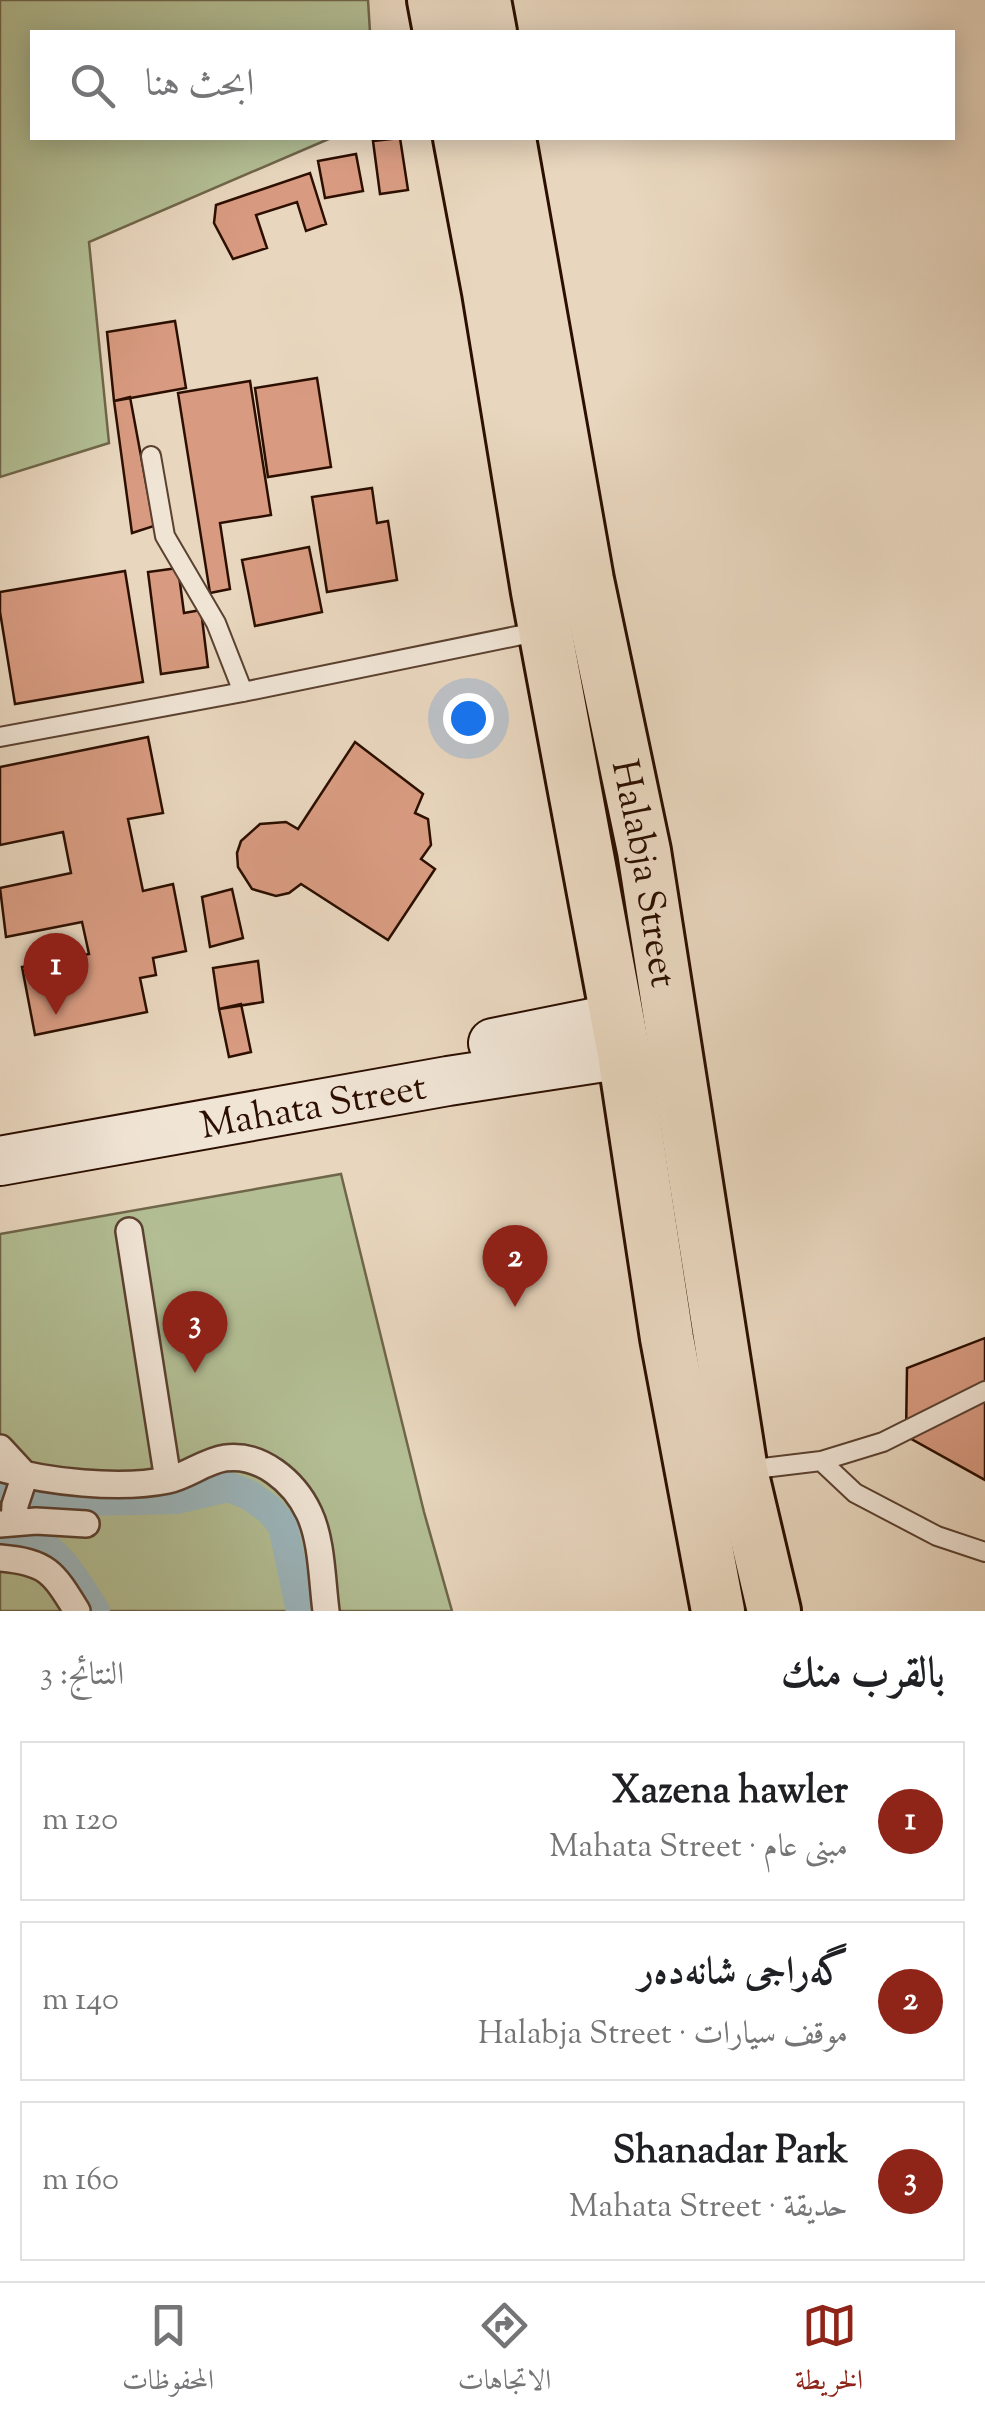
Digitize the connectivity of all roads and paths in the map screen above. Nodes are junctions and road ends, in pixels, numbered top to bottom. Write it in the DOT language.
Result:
graph roads {
  1 [pos="434,0"];
  2 [pos="484,0"];
  3 [pos="440,30"];
  4 [pos="490,30"];
  5 [pos="460,140"];
  6 [pos="510,140"];
  7 [pos="151,456"];
  8 [pos="571,625"];
  9 [pos="243,692"];
  10 [pos="0,737"];
  11 [pos="621,1036"];
  12 [pos="0,1132"];
  13 [pos="0,1161"];
  14 [pos="129,1232"];
  15 [pos="985,1391"];
  16 [pos="0,1448"];
  17 [pos="821,1460"];
  18 [pos="12,1472"];
  19 [pos="168,1480"];
  20 [pos="744,1484"];
  21 [pos="698,1513"];
  22 [pos="10,1517"];
  23 [pos="86,1524"];
  24 [pos="985,1552"];
  25 [pos="0,1558"];
  26 [pos="77,1611"];
  27 [pos="326,1611"];
  28 [pos="718,1611"];
  29 [pos="774,1611"];
  1 -- 3 [label="main road"];
  2 -- 4 [label="main road"];
  5 -- 8 [label="main road, Halabja Street"];
  6 -- 8 [label="main road, Halabja Street"];
  7 -- 9 [label="lane"];
  8 -- 9 [label="lane"];
  8 -- 11 [label="main road, Halabja Street"];
  8 -- 20 [label="main road, Halabja Street"];
  9 -- 10 [label="lane"];
  11 -- 12 [label="main road, Mahata Street"];
  11 -- 13 [label="main road, Mahata Street"];
  11 -- 21 [label="main road, Halabja Street"];
  14 -- 19 [label="street"];
  15 -- 17 [label="lane"];
  16 -- 18 [label="street"];
  17 -- 20 [label="lane"];
  17 -- 24 [label="lane"];
  18 -- 19 [label="street"];
  18 -- 22 [label="street"];
  19 -- 27 [label="street"];
  20 -- 21 [label="main road"];
  20 -- 29 [label="main road, Halabja Street"];
  21 -- 28 [label="main road, Halabja Street"];
  22 -- 23 [label="street"];
  25 -- 26 [label="street"];
}
